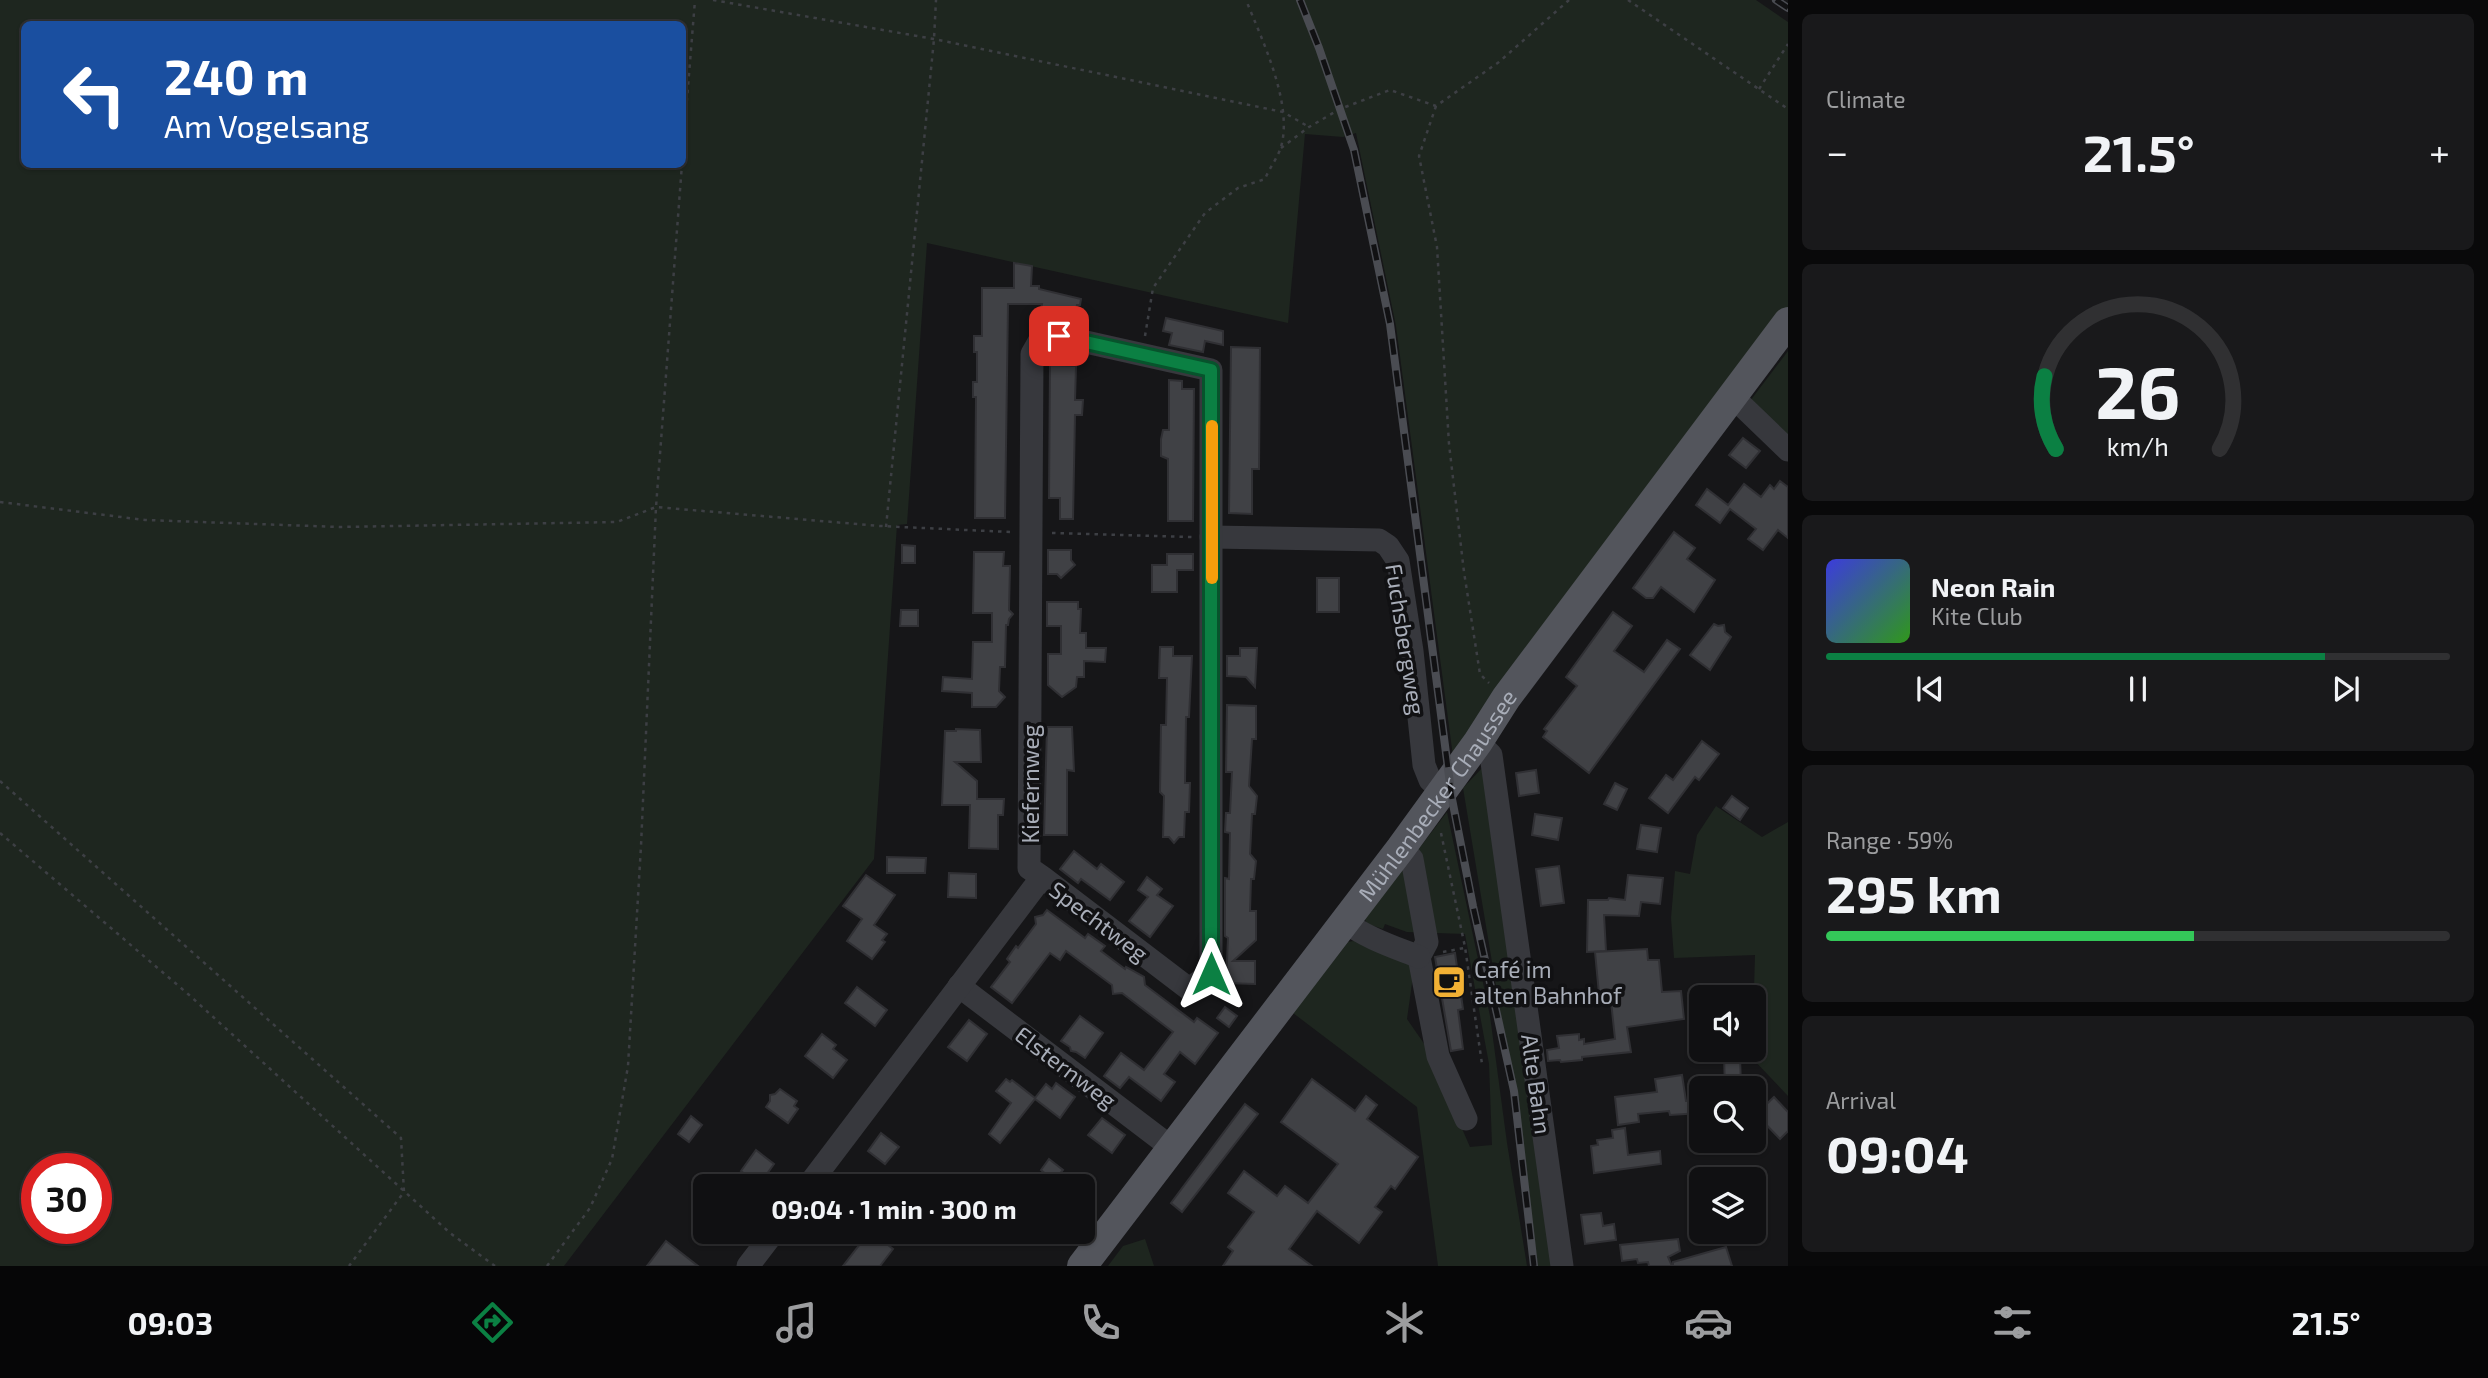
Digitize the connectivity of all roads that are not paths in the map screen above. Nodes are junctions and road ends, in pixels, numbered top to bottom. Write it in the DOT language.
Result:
graph roads {
  1 [pos="1788,321"];
  2 [pos="1732,396"];
  3 [pos="1788,450"];
  4 [pos="1212,537"];
  5 [pos="1478,742"];
  6 [pos="1442,791"];
  7 [pos="1401,848"];
  8 [pos="1042,877"];
  9 [pos="1344,921"];
  10 [pos="1419,957"];
  11 [pos="959,986"];
  12 [pos="1466,1119"];
  13 [pos="1172,1148"];
  14 [pos="817,1174"];
  15 [pos="765,1244"];
  16 [pos="748,1266"];
  17 [pos="1082,1266"];
  18 [pos="1562,1266"];
  1 -- 2 [label="main road, Mühlenbecker Chaussee"];
  2 -- 3 [label="street"];
  2 -- 5 [label="main road, Mühlenbecker Chaussee"];
  4 -- 6 [label="street, Fuchsbergweg"];
  4 -- 8 [label="street, Spechtweg"];
  4 -- 8 [label="street, Kiefernweg"];
  5 -- 6 [label="main road, Mühlenbecker Chaussee"];
  5 -- 18 [label="street, Alte Bahn"];
  6 -- 7 [label="main road, Mühlenbecker Chaussee"];
  7 -- 9 [label="main road, Mühlenbecker Chaussee"];
  7 -- 10 [label="street"];
  8 -- 11 [label="street, Kiefernweg"];
  9 -- 10 [label="street"];
  9 -- 13 [label="main road, Mühlenbecker Chaussee"];
  10 -- 12 [label="street"];
  11 -- 13 [label="street, Elsternweg"];
  11 -- 14 [label="street, Kiefernweg"];
  13 -- 17 [label="main road, Mühlenbecker Chaussee"];
  15 -- 16 [label="street"];
}
